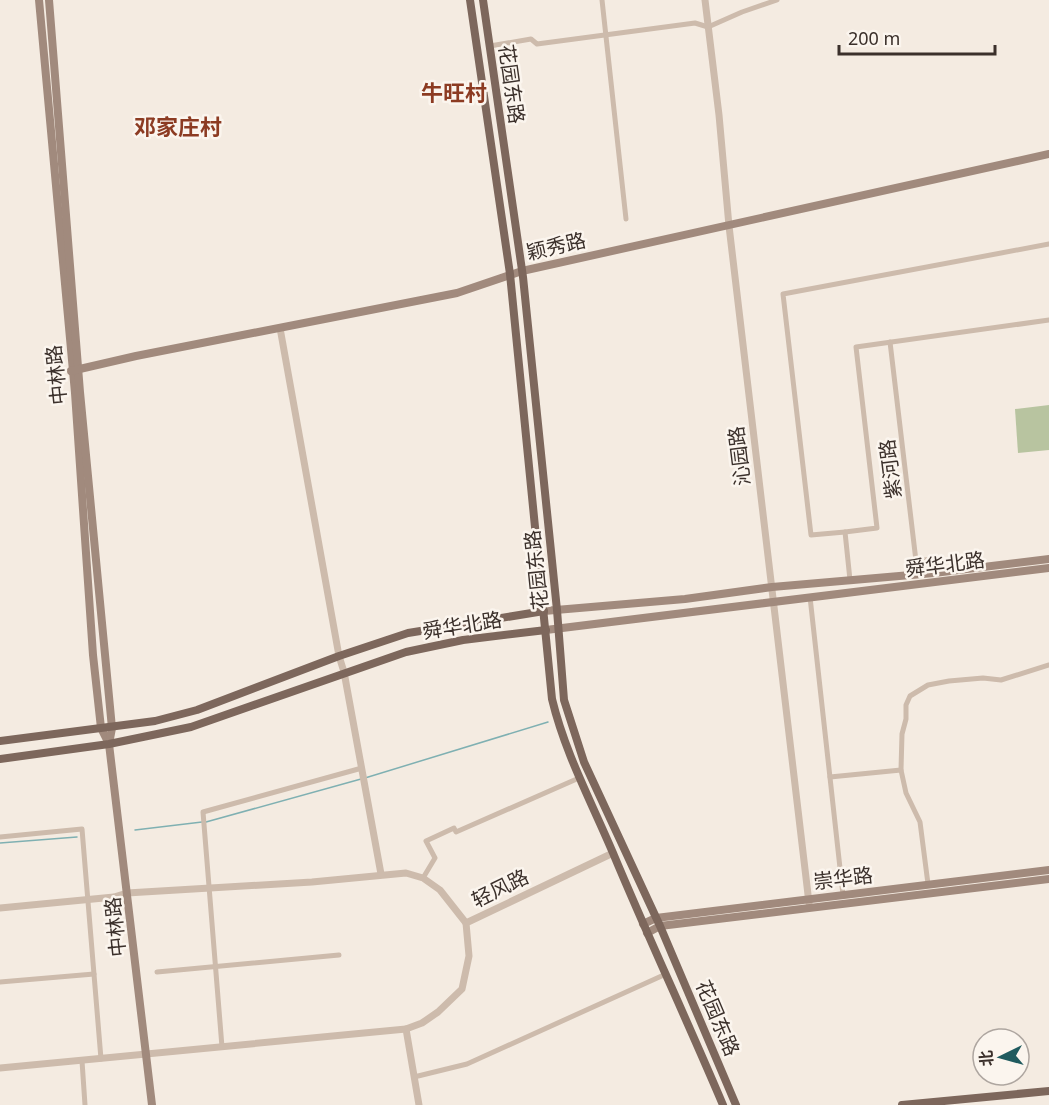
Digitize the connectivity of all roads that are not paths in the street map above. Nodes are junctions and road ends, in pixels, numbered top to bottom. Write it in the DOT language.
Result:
graph roads {
  1 [pos="39,0"];
  2 [pos="49,0"];
  3 [pos="470,0"];
  4 [pos="483,0"];
  5 [pos="602,0"];
  6 [pos="705,0"];
  7 [pos="777,0"];
  8 [pos="708,27"];
  9 [pos="606,35"];
  10 [pos="490,46"];
  11 [pos="1049,154"];
  12 [pos="626,219"];
  13 [pos="729,224"];
  14 [pos="1049,244"];
  15 [pos="522,271"];
  16 [pos="510,274"];
  17 [pos="1049,320"];
  18 [pos="280,328"];
  19 [pos="890,342"];
  20 [pos="75,370"];
  21 [pos="845,532"];
  22 [pos="1049,559"];
  23 [pos="1049,568"];
  24 [pos="934,573"];
  25 [pos="850,580"];
  26 [pos="772,587"];
  27 [pos="810,597"];
  28 [pos="773,600"];
  29 [pos="557,610"];
  30 [pos="544,611"];
  31 [pos="558,628"];
  32 [pos="546,630"];
  33 [pos="339,656"];
  34 [pos="1049,665"];
  35 [pos="344,672"];
  36 [pos="101,728"];
  37 [pos="112,728"];
  38 [pos="0,741"];
  39 [pos="109,744"];
  40 [pos="0,759"];
  41 [pos="901,770"];
  42 [pos="363,775"];
  43 [pos="579,777"];
  44 [pos="830,777"];
  45 [pos="0,837"];
  46 [pos="613,853"];
  47 [pos="1049,870"];
  48 [pos="381,874"];
  49 [pos="423,878"];
  50 [pos="1049,879"];
  51 [pos="928,884"];
  52 [pos="209,888"];
  53 [pos="127,893"];
  54 [pos="843,895"];
  55 [pos="88,899"];
  56 [pos="809,899"];
  57 [pos="0,908"];
  58 [pos="810,908"];
  59 [pos="656,918"];
  60 [pos="466,923"];
  61 [pos="660,926"];
  62 [pos="645,928"];
  63 [pos="339,955"];
  64 [pos="215,966"];
  65 [pos="157,972"];
  66 [pos="94,974"];
  67 [pos="666,974"];
  68 [pos="0,982"];
  69 [pos="406,1029"];
  70 [pos="222,1047"];
  71 [pos="146,1054"];
  72 [pos="101,1059"];
  73 [pos="82,1061"];
  74 [pos="0,1068"];
  75 [pos="414,1077"];
  76 [pos="1049,1091"];
  77 [pos="85,1105"];
  78 [pos="152,1105"];
  79 [pos="419,1105"];
  80 [pos="723,1105"];
  81 [pos="736,1105"];
  82 [pos="902,1105"];
  1 -- 20 [label="main road, 中林路"];
  2 -- 20 [label="main road, 中林路"];
  3 -- 16 [label="main road, 花园东路"];
  4 -- 10 [label="main road, 花园东路"];
  5 -- 9 [label="street"];
  6 -- 8 [label="street, 沁园路"];
  7 -- 8 [label="street"];
  8 -- 9 [label="street"];
  8 -- 13 [label="street, 沁园路"];
  9 -- 10 [label="street"];
  9 -- 12 [label="street"];
  10 -- 15 [label="main road, 花园东路"];
  11 -- 13 [label="main road, 颖秀路"];
  13 -- 15 [label="main road, 颖秀路"];
  13 -- 26 [label="street, 沁园路"];
  14 -- 21 [label="street"];
  15 -- 16 [label="main road, 颖秀路"];
  15 -- 29 [label="main road, 花园东路"];
  16 -- 18 [label="main road, 颖秀路"];
  16 -- 30 [label="main road, 花园东路"];
  17 -- 19 [label="street"];
  18 -- 20 [label="main road, 颖秀路"];
  18 -- 33 [label="street"];
  19 -- 21 [label="street"];
  19 -- 24 [label="street, 紫河路"];
  20 -- 36 [label="main road, 中林路"];
  20 -- 37 [label="main road, 中林路"];
  21 -- 25 [label="street"];
  22 -- 24 [label="main road, 舜华北路"];
  23 -- 27 [label="main road, 舜华北路"];
  24 -- 25 [label="main road, 舜华北路"];
  25 -- 26 [label="main road, 舜华北路"];
  26 -- 28 [label="street, 沁园路"];
  26 -- 29 [label="main road, 舜华北路"];
  27 -- 28 [label="main road, 舜华北路"];
  27 -- 44 [label="street"];
  28 -- 31 [label="main road, 舜华北路"];
  28 -- 56 [label="street, 沁园路"];
  29 -- 30 [label="main road, 舜华北路"];
  29 -- 31 [label="main road, 花园东路"];
  30 -- 32 [label="main road, 花园东路"];
  30 -- 33 [label="main road, 舜华北路"];
  31 -- 32 [label="main road, 舜华北路"];
  31 -- 59 [label="main road, 花园东路"];
  32 -- 35 [label="main road, 舜华北路"];
  32 -- 43 [label="main road, 花园东路"];
  33 -- 35 [label="street"];
  33 -- 37 [label="main road, 舜华北路"];
  34 -- 41 [label="street"];
  35 -- 39 [label="main road, 舜华北路"];
  35 -- 42 [label="street"];
  36 -- 37 [label="main road, 舜华北路"];
  36 -- 38 [label="main road, 舜华北路"];
  36 -- 39 [label="main road, 中林路"];
  37 -- 39 [label="main road, 中林路"];
  39 -- 40 [label="main road, 舜华北路"];
  39 -- 53 [label="main road, 中林路"];
  41 -- 44 [label="street"];
  41 -- 51 [label="street"];
  42 -- 48 [label="street"];
  42 -- 52 [label="street"];
  43 -- 46 [label="main road, 花园东路"];
  43 -- 49 [label="street"];
  44 -- 54 [label="street"];
  45 -- 55 [label="street"];
  46 -- 60 [label="street, 轻风路"];
  46 -- 62 [label="main road, 花园东路"];
  47 -- 51 [label="main road, 崇华路"];
  48 -- 49 [label="street"];
  48 -- 52 [label="street"];
  49 -- 60 [label="street"];
  50 -- 58 [label="main road, 崇华路"];
  51 -- 54 [label="main road, 崇华路"];
  52 -- 53 [label="street"];
  52 -- 64 [label="street"];
  53 -- 55 [label="street"];
  53 -- 71 [label="main road, 中林路"];
  54 -- 56 [label="main road, 崇华路"];
  55 -- 57 [label="street"];
  55 -- 66 [label="street"];
  56 -- 58 [label="street, 沁园路"];
  56 -- 59 [label="main road, 崇华路"];
  58 -- 61 [label="main road, 崇华路"];
  59 -- 61 [label="main road, 花园东路"];
  59 -- 62 [label="main road, 崇华路"];
  60 -- 69 [label="street, 轻风路"];
  61 -- 62 [label="main road, 崇华路"];
  61 -- 81 [label="main road, 花园东路"];
  62 -- 67 [label="main road, 花园东路"];
  63 -- 64 [label="street"];
  64 -- 65 [label="street"];
  64 -- 70 [label="street"];
  66 -- 68 [label="street"];
  66 -- 72 [label="street"];
  67 -- 75 [label="street"];
  67 -- 80 [label="main road, 花园东路"];
  69 -- 70 [label="street"];
  69 -- 75 [label="street"];
  70 -- 71 [label="street"];
  71 -- 72 [label="street"];
  71 -- 78 [label="main road, 中林路"];
  72 -- 73 [label="street"];
  73 -- 74 [label="street"];
  73 -- 77 [label="street"];
  75 -- 79 [label="street"];
  76 -- 82 [label="main road"];
}
